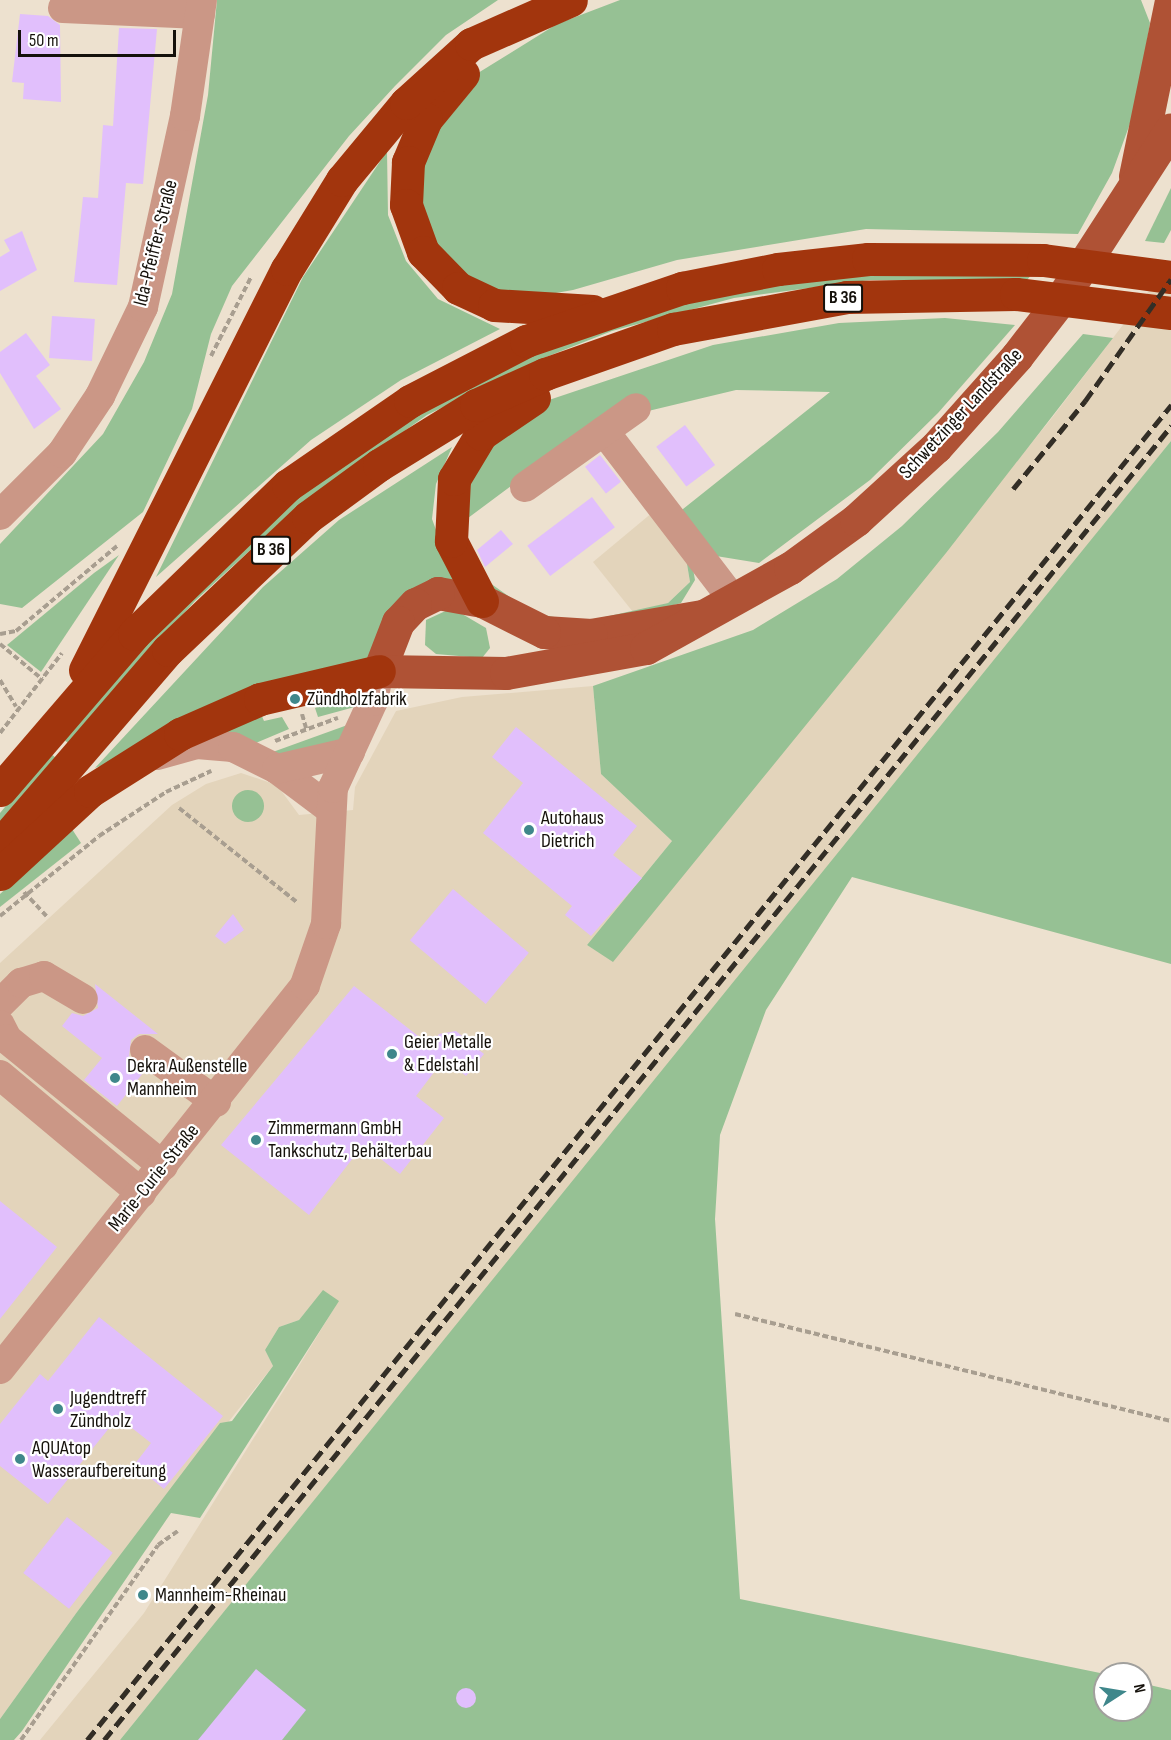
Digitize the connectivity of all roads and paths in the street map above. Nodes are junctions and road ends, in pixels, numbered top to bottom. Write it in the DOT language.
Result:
graph roads {
  1 [pos="571,0"];
  2 [pos="1150,0"];
  3 [pos="1171,0"];
  4 [pos="201,7"];
  5 [pos="63,8"];
  6 [pos="513,28"];
  7 [pos="1166,37"];
  8 [pos="1171,129"];
  9 [pos="1135,178"];
  10 [pos="1171,277"];
  11 [pos="601,312"];
  12 [pos="1171,314"];
  13 [pos="613,347"];
  14 [pos="636,408"];
  15 [pos="604,431"];
  16 [pos="525,487"];
  17 [pos="0,515"];
  18 [pos="126,541"];
  19 [pos="482,601"];
  20 [pos="734,601"];
  21 [pos="406,612"];
  22 [pos="702,616"];
  23 [pos="509,618"];
  24 [pos="0,634"];
  25 [pos="0,644"];
  26 [pos="478,674"];
  27 [pos="397,679"];
  28 [pos="0,680"];
  29 [pos="16,707"];
  30 [pos="50,730"];
  31 [pos="0,733"];
  32 [pos="350,752"];
  33 [pos="134,762"];
  34 [pos="278,769"];
  35 [pos="0,790"];
  36 [pos="166,792"];
  37 [pos="179,808"];
  38 [pos="329,808"];
  39 [pos="85,839"];
  40 [pos="89,844"];
  41 [pos="0,845"];
  42 [pos="12,883"];
  43 [pos="298,903"];
  44 [pos="0,915"];
  45 [pos="46,916"];
  46 [pos="83,999"];
  47 [pos="0,1004"];
  48 [pos="0,1025"];
  49 [pos="145,1050"];
  50 [pos="0,1075"];
  51 [pos="216,1102"];
  52 [pos="163,1166"];
  53 [pos="141,1193"];
  54 [pos="735,1314"];
  55 [pos="0,1369"];
  56 [pos="1171,1421"];
  57 [pos="178,1531"];
  58 [pos="21,1740"];
  1 -- 6 [label="highway"];
  2 -- 7 [label="main road"];
  3 -- 7 [label="main road, Schwetzinger Landstraße"];
  4 -- 5 [label="street"];
  4 -- 17 [label="street, Ida-Pfeiffer-Straße"];
  6 -- 11 [label="highway"];
  6 -- 30 [label="highway"];
  7 -- 9 [label="main road, Schwetzinger Landstraße"];
  8 -- 9 [label="main road, Schwetzinger Landstraße"];
  9 -- 20 [label="main road, Schwetzinger Landstraße"];
  10 -- 11 [label="highway, B 36"];
  11 -- 30 [label="highway, B 36"];
  12 -- 13 [label="highway, B 36"];
  13 -- 19 [label="highway"];
  13 -- 41 [label="highway, B 36"];
  14 -- 15 [label="street"];
  15 -- 16 [label="street"];
  15 -- 20 [label="street"];
  18 -- 24 [label="path"];
  19 -- 21 [label="main road"];
  19 -- 23 [label="main road, Schwetzinger Landstraße"];
  20 -- 22 [label="main road, Schwetzinger Landstraße"];
  21 -- 27 [label="main road"];
  21 -- 27 [label="main road"];
  22 -- 23 [label="main road, Schwetzinger Landstraße"];
  22 -- 26 [label="main road, Schwetzinger Landstraße"];
  23 -- 26 [label="main road"];
  25 -- 31 [label="path"];
  26 -- 27 [label="main road, Schwetzinger Landstraße"];
  27 -- 32 [label="street, Marie-Curie-Straße"];
  27 -- 33 [label="highway"];
  28 -- 29 [label="path"];
  30 -- 35 [label="highway, B 36"];
  32 -- 34 [label="street"];
  32 -- 38 [label="street, Marie-Curie-Straße"];
  33 -- 34 [label="street"];
  33 -- 42 [label="highway"];
  34 -- 38 [label="street"];
  36 -- 40 [label="path"];
  37 -- 43 [label="path"];
  38 -- 51 [label="street, Marie-Curie-Straße"];
  39 -- 40 [label="path"];
  40 -- 42 [label="path"];
  42 -- 44 [label="path"];
  42 -- 45 [label="path"];
  46 -- 47 [label="street"];
  48 -- 52 [label="street"];
  49 -- 51 [label="street"];
  50 -- 53 [label="street"];
  51 -- 52 [label="street, Marie-Curie-Straße"];
  52 -- 53 [label="street, Marie-Curie-Straße"];
  53 -- 55 [label="street, Marie-Curie-Straße"];
  54 -- 56 [label="path"];
  57 -- 58 [label="path"];
}
